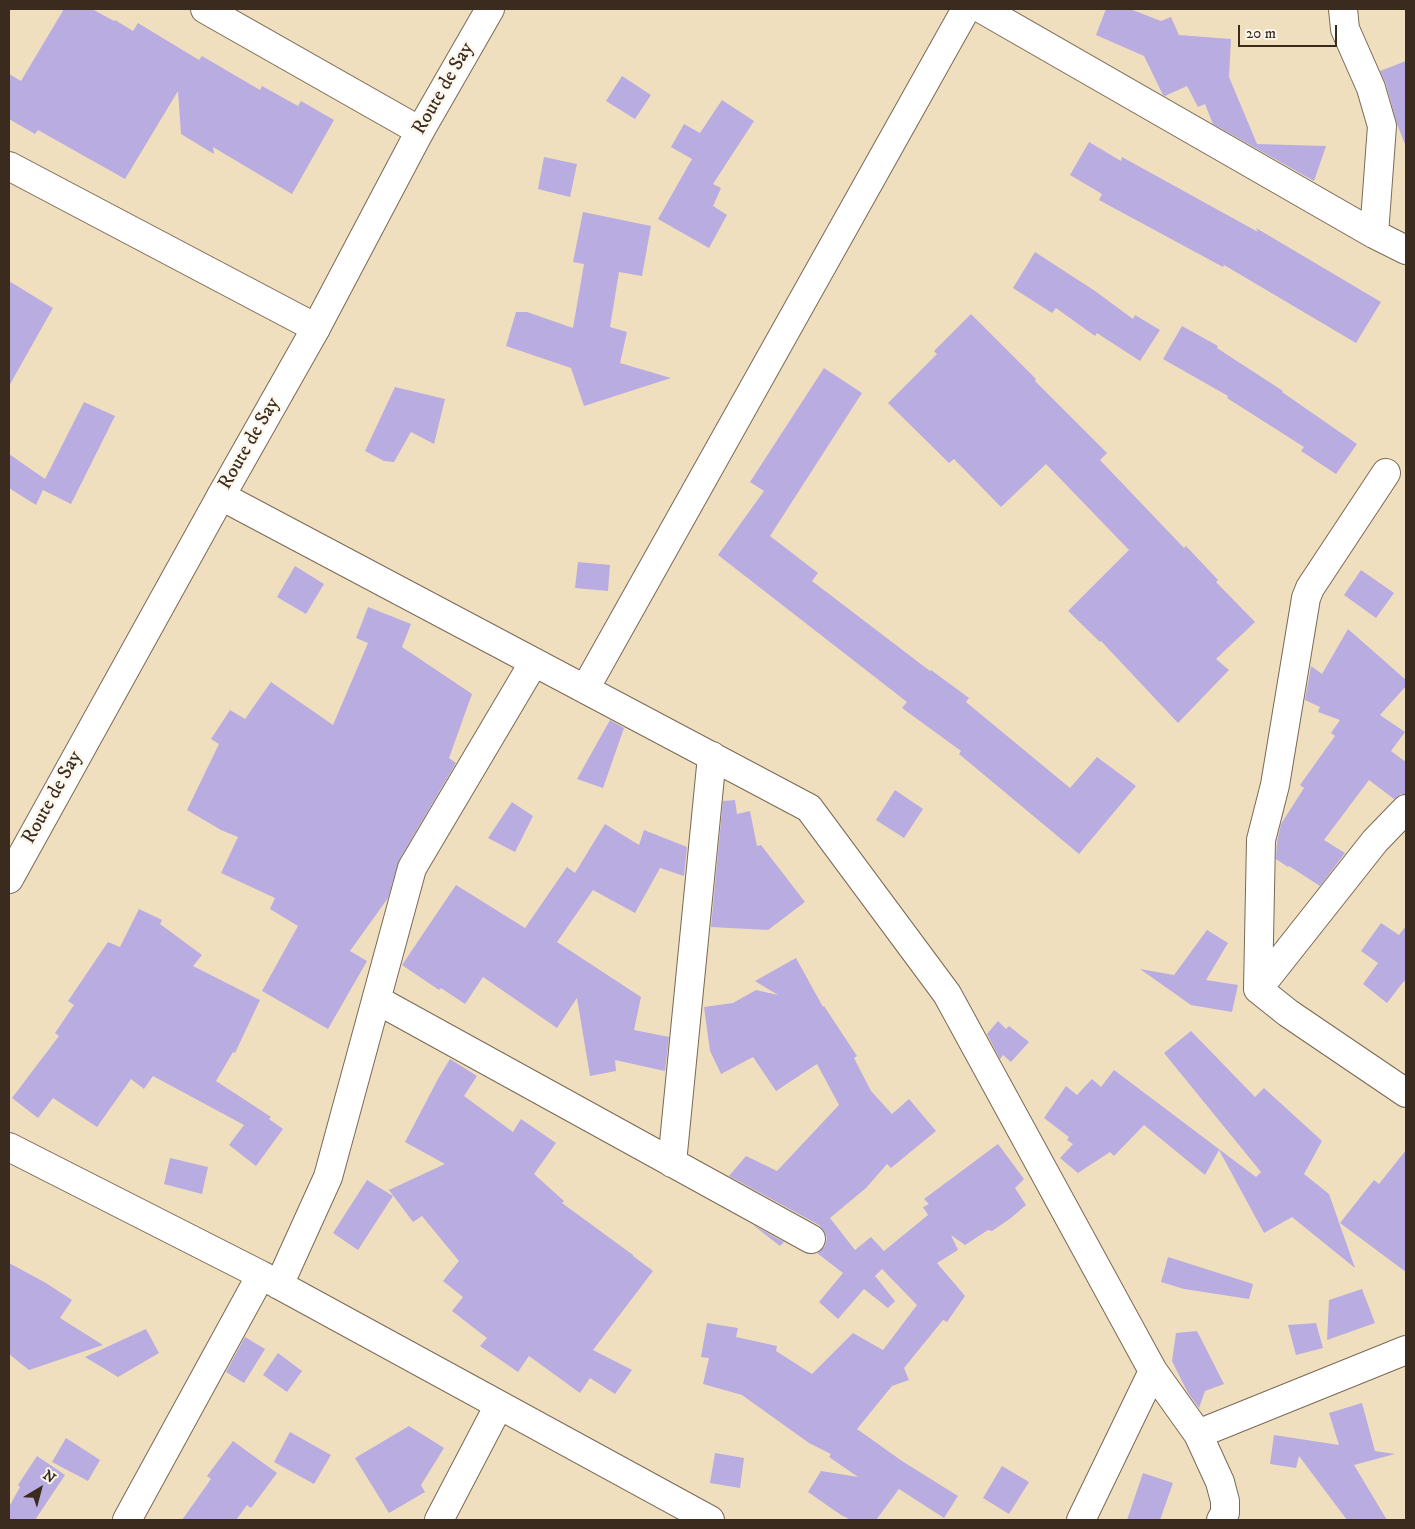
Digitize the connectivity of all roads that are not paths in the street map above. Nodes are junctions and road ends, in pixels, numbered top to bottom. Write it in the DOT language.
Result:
graph roads {
  1 [pos="204,9"];
  2 [pos="490,9"];
  3 [pos="966,9"];
  4 [pos="982,9"];
  5 [pos="1328,9"];
  6 [pos="1344,19"];
  7 [pos="420,132"];
  8 [pos="9,166"];
  9 [pos="1374,234"];
  10 [pos="1406,250"];
  11 [pos="316,328"];
  12 [pos="1386,473"];
  13 [pos="221,496"];
  14 [pos="534,662"];
  15 [pos="585,689"];
  16 [pos="712,756"];
  17 [pos="1406,809"];
  18 [pos="9,879"];
  19 [pos="1258,989"];
  20 [pos="377,1000"];
  21 [pos="1406,1093"];
  22 [pos="9,1147"];
  23 [pos="672,1163"];
  24 [pos="810,1239"];
  25 [pos="270,1280"];
  26 [pos="1406,1350"];
  27 [pos="1153,1371"];
  28 [pos="499,1405"];
  29 [pos="1198,1434"];
  30 [pos="127,1520"];
  31 [pos="439,1520"];
  32 [pos="710,1520"];
  33 [pos="1081,1520"];
  34 [pos="1221,1520"];
  1 -- 7 [label="street"];
  2 -- 7 [label="street, Route de Say"];
  3 -- 15 [label="street"];
  4 -- 9 [label="street"];
  5 -- 6 [label="street"];
  6 -- 9 [label="street"];
  7 -- 11 [label="street, Route de Say"];
  8 -- 11 [label="street"];
  9 -- 10 [label="street"];
  11 -- 13 [label="street, Route de Say"];
  12 -- 19 [label="street"];
  13 -- 14 [label="street"];
  13 -- 18 [label="street, Route de Say"];
  14 -- 15 [label="street"];
  14 -- 20 [label="street"];
  15 -- 16 [label="street"];
  16 -- 23 [label="street"];
  16 -- 27 [label="street"];
  17 -- 19 [label="street"];
  19 -- 21 [label="street"];
  20 -- 23 [label="street"];
  20 -- 25 [label="street"];
  22 -- 25 [label="street"];
  23 -- 24 [label="street"];
  25 -- 28 [label="street"];
  25 -- 30 [label="street"];
  26 -- 29 [label="street"];
  27 -- 29 [label="street"];
  27 -- 33 [label="street"];
  28 -- 31 [label="street"];
  28 -- 32 [label="street"];
  29 -- 34 [label="street"];
}
